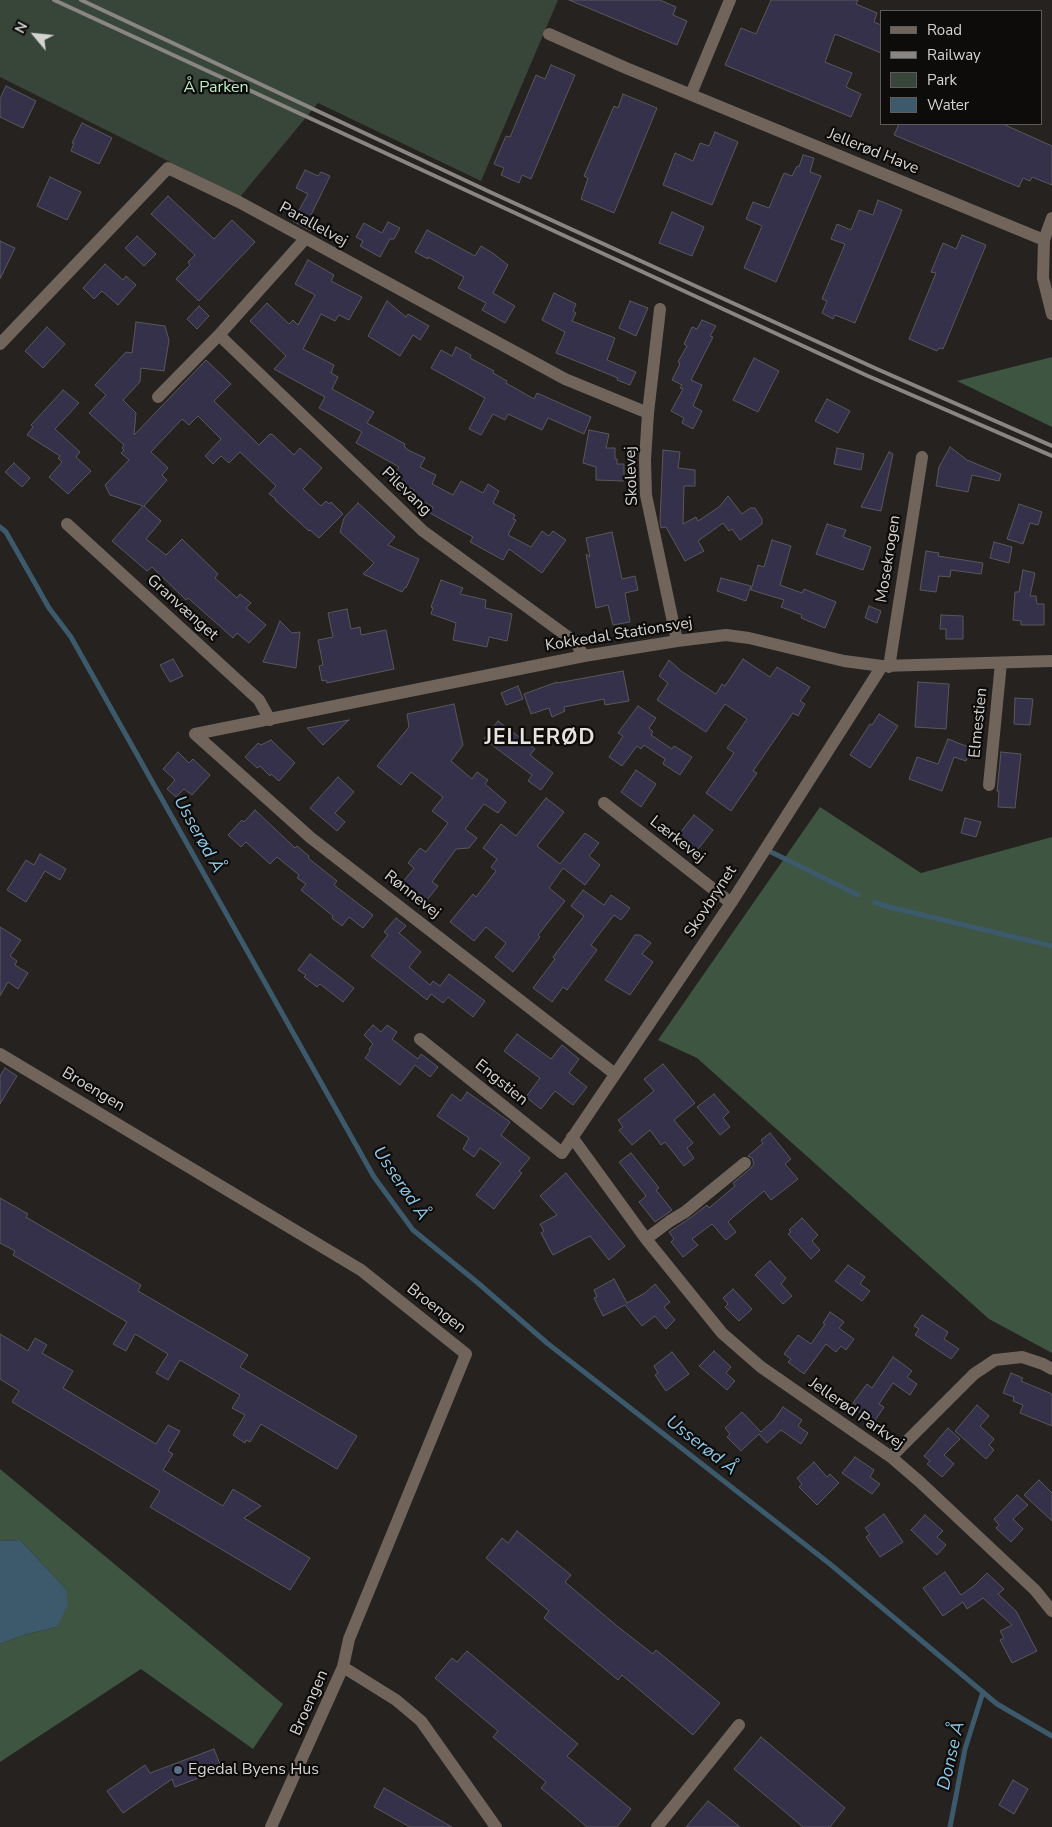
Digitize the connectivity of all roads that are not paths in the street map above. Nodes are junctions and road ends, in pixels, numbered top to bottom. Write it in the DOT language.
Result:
graph roads {
  1 [pos="730,0"];
  2 [pos="549,34"];
  3 [pos="691,94"];
  4 [pos="1052,218"];
  5 [pos="305,239"];
  6 [pos="1044,240"];
  7 [pos="660,308"];
  8 [pos="1052,314"];
  9 [pos="219,335"];
  10 [pos="3,337"];
  11 [pos="158,397"];
  12 [pos="648,413"];
  13 [pos="922,457"];
  14 [pos="67,524"];
  15 [pos="677,640"];
  16 [pos="584,656"];
  17 [pos="1052,661"];
  18 [pos="1001,663"];
  19 [pos="886,666"];
  20 [pos="270,720"];
  21 [pos="195,734"];
  22 [pos="989,785"];
  23 [pos="604,803"];
  24 [pos="730,903"];
  25 [pos="420,1039"];
  26 [pos="0,1054"];
  27 [pos="615,1074"];
  28 [pos="572,1137"];
  29 [pos="562,1152"];
  30 [pos="745,1163"];
  31 [pos="646,1239"];
  32 [pos="1052,1369"];
  33 [pos="891,1458"];
  34 [pos="1052,1611"];
  35 [pos="344,1668"];
  36 [pos="739,1725"];
  37 [pos="271,1827"];
  38 [pos="496,1827"];
  39 [pos="656,1827"];
  1 -- 3 [label="street"];
  2 -- 3 [label="street, Jellerød Have"];
  3 -- 6 [label="street, Jellerød Have"];
  4 -- 6 [label="street"];
  5 -- 9 [label="street"];
  5 -- 10 [label="street, Parallelvej"];
  5 -- 12 [label="street, Parallelvej"];
  6 -- 8 [label="street"];
  7 -- 12 [label="street, Skolevej"];
  9 -- 11 [label="street"];
  9 -- 16 [label="street, Pilevang"];
  12 -- 15 [label="street, Skolevej"];
  13 -- 19 [label="street, Mosekrogen"];
  14 -- 20 [label="street, Granvænget"];
  15 -- 16 [label="street, Kokkedal Stationsvej"];
  15 -- 19 [label="street, Kokkedal Stationsvej"];
  16 -- 20 [label="street, Kokkedal Stationsvej"];
  17 -- 18 [label="street, Kokkedal Stationsvej"];
  18 -- 19 [label="street, Kokkedal Stationsvej"];
  18 -- 22 [label="street, Elmestien"];
  19 -- 24 [label="street, Skovbrynet"];
  20 -- 21 [label="street, Kokkedal Stationsvej"];
  21 -- 27 [label="street, Rønnevej"];
  23 -- 24 [label="street, Lærkevej"];
  24 -- 27 [label="street, Skovbrynet"];
  25 -- 29 [label="street, Engstien"];
  26 -- 35 [label="street, Broengen"];
  27 -- 28 [label="street, Skovbrynet"];
  28 -- 29 [label="street, Skovbrynet"];
  28 -- 31 [label="street, Jellerød Parkvej"];
  30 -- 31 [label="street"];
  31 -- 33 [label="street, Jellerød Parkvej"];
  32 -- 33 [label="street"];
  33 -- 34 [label="street, Jellerød Parkvej"];
  35 -- 37 [label="street, Broengen"];
  35 -- 38 [label="street"];
  36 -- 39 [label="street"];
}
